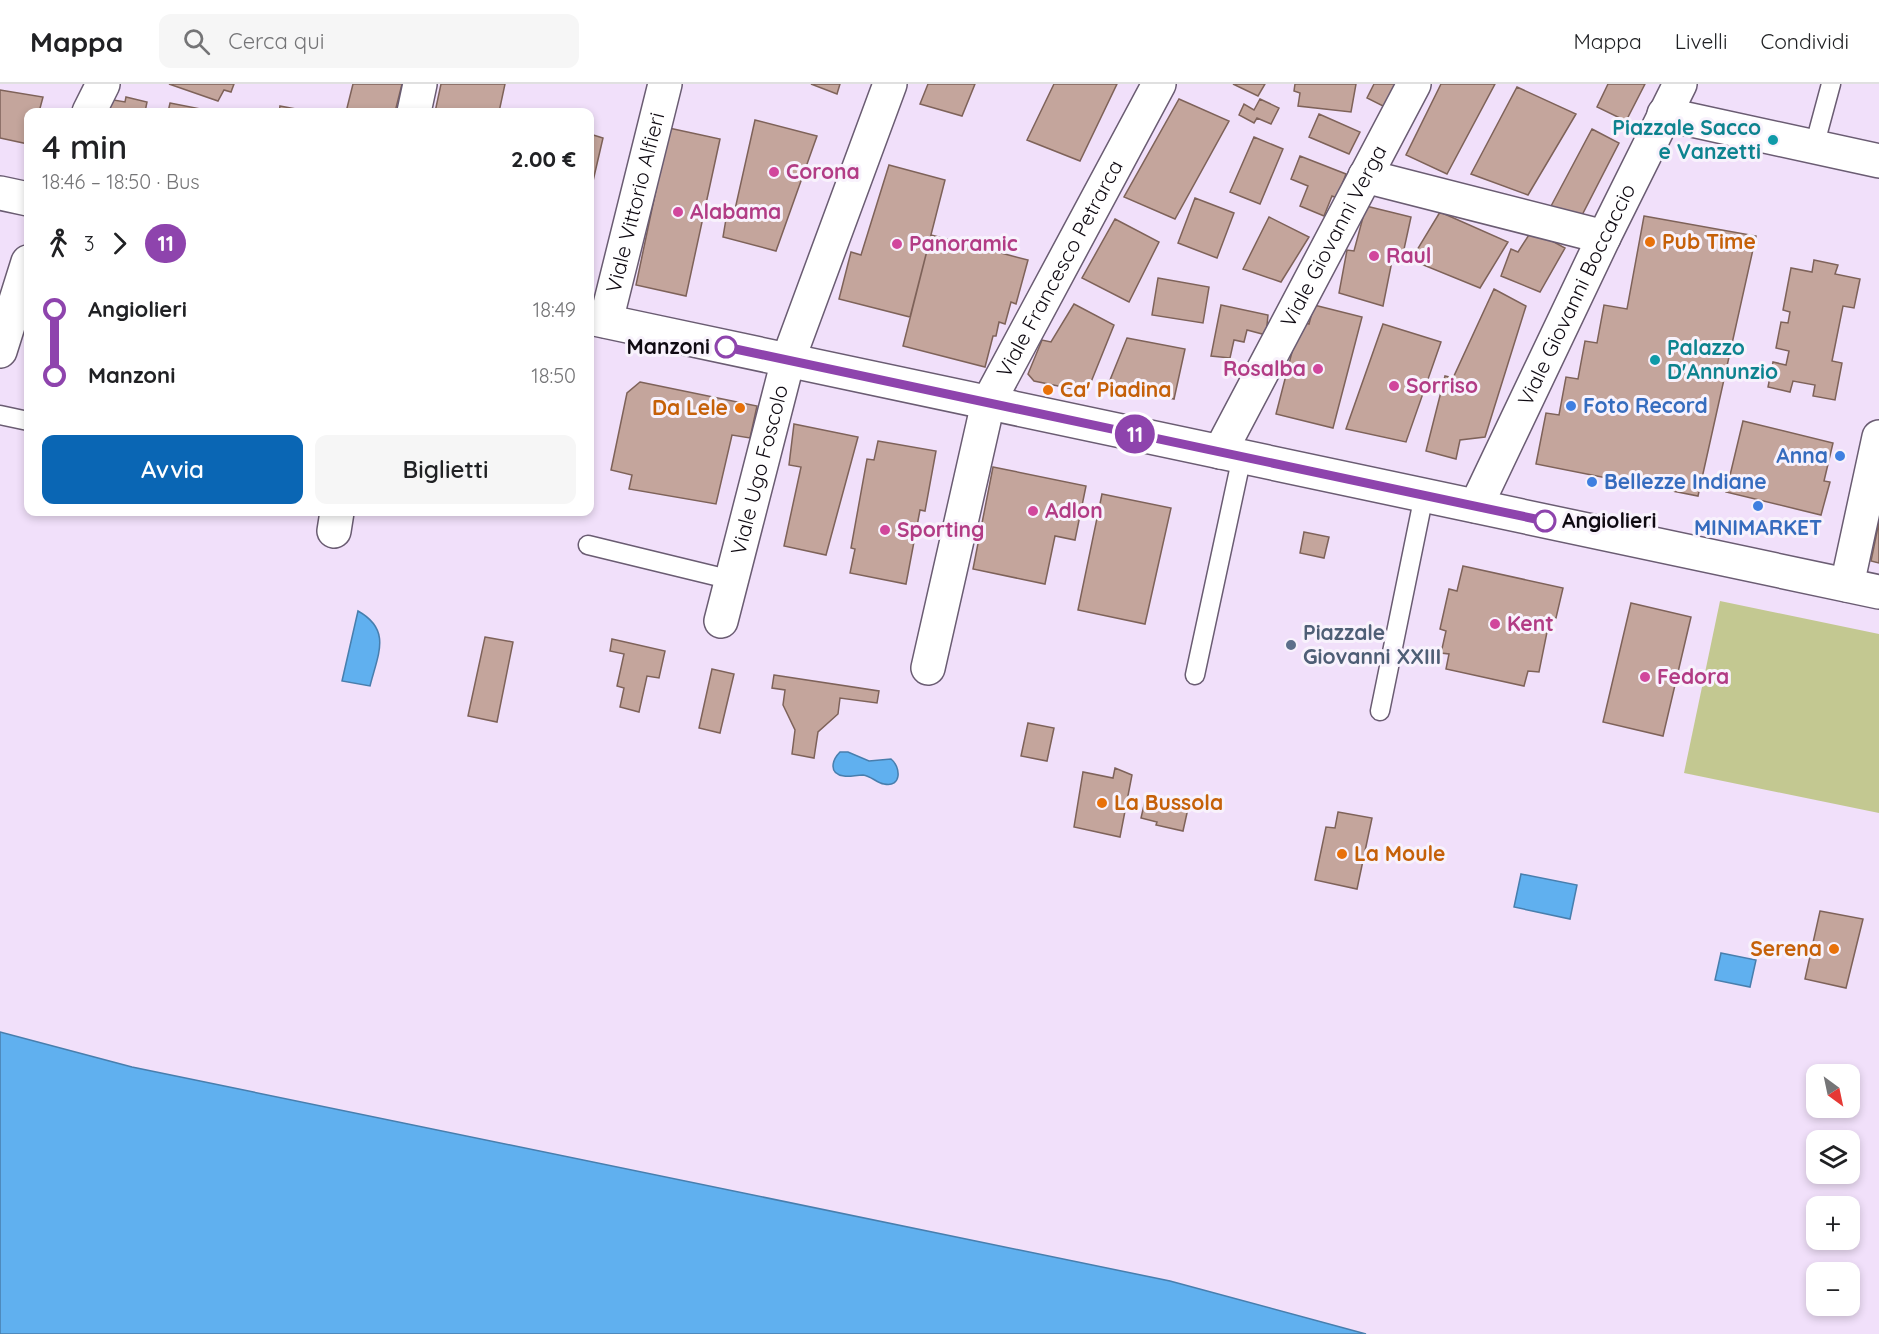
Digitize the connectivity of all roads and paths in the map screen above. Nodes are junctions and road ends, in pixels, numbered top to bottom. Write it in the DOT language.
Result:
graph roads {
  1 [pos="103,84"];
  2 [pos="420,84"];
  3 [pos="665,84"];
  4 [pos="890,84"];
  5 [pos="1158,84"];
  6 [pos="1414,84"];
  7 [pos="1680,84"];
  8 [pos="1831,84"];
  9 [pos="91,108"];
  10 [pos="415,108"];
  11 [pos="1664,114"];
  12 [pos="1814,147"];
  13 [pos="1879,161"];
  14 [pos="1365,176"];
  15 [pos="0,193"];
  16 [pos="24,198"];
  17 [pos="1604,237"];
  18 [pos="24,275"];
  19 [pos="598,320"];
  20 [pos="0,351"];
  21 [pos="788,360"];
  22 [pos="988,403"];
  23 [pos="0,415"];
  24 [pos="24,420"];
  25 [pos="1879,438"];
  26 [pos="1231,454"];
  27 [pos="1424,495"];
  28 [pos="1476,506"];
  29 [pos="588,545"];
  30 [pos="732,580"];
  31 [pos="1847,585"];
  32 [pos="1879,592"];
  33 [pos="721,621"];
  34 [pos="928,668"];
  35 [pos="1195,675"];
  36 [pos="1380,711"];
  1 -- 9 [label="street"];
  2 -- 10 [label="street"];
  3 -- 19 [label="street, Viale Vittorio Alfieri"];
  4 -- 21 [label="street, Viale Ugo Foscolo"];
  5 -- 22 [label="street, Viale Francesco Petrarca"];
  6 -- 14 [label="street, Viale Giovanni Verga"];
  7 -- 11 [label="street, Viale Giovanni Boccaccio"];
  8 -- 12 [label="lane"];
  11 -- 12 [label="street"];
  11 -- 17 [label="street, Viale Giovanni Boccaccio"];
  12 -- 13 [label="street"];
  14 -- 17 [label="street"];
  14 -- 26 [label="street, Viale Giovanni Verga"];
  15 -- 16 [label="street"];
  17 -- 28 [label="street, Viale Giovanni Boccaccio"];
  18 -- 20 [label="street"];
  19 -- 21 [label="street"];
  21 -- 22 [label="street"];
  21 -- 30 [label="street, Viale Ugo Foscolo"];
  22 -- 26 [label="street"];
  22 -- 34 [label="street, Viale Francesco Petrarca"];
  23 -- 24 [label="lane"];
  25 -- 31 [label="street"];
  26 -- 27 [label="street"];
  26 -- 35 [label="lane"];
  27 -- 28 [label="street"];
  27 -- 36 [label="lane"];
  28 -- 31 [label="street"];
  29 -- 30 [label="lane"];
  30 -- 33 [label="street, Viale Ugo Foscolo"];
  31 -- 32 [label="street"];
}
